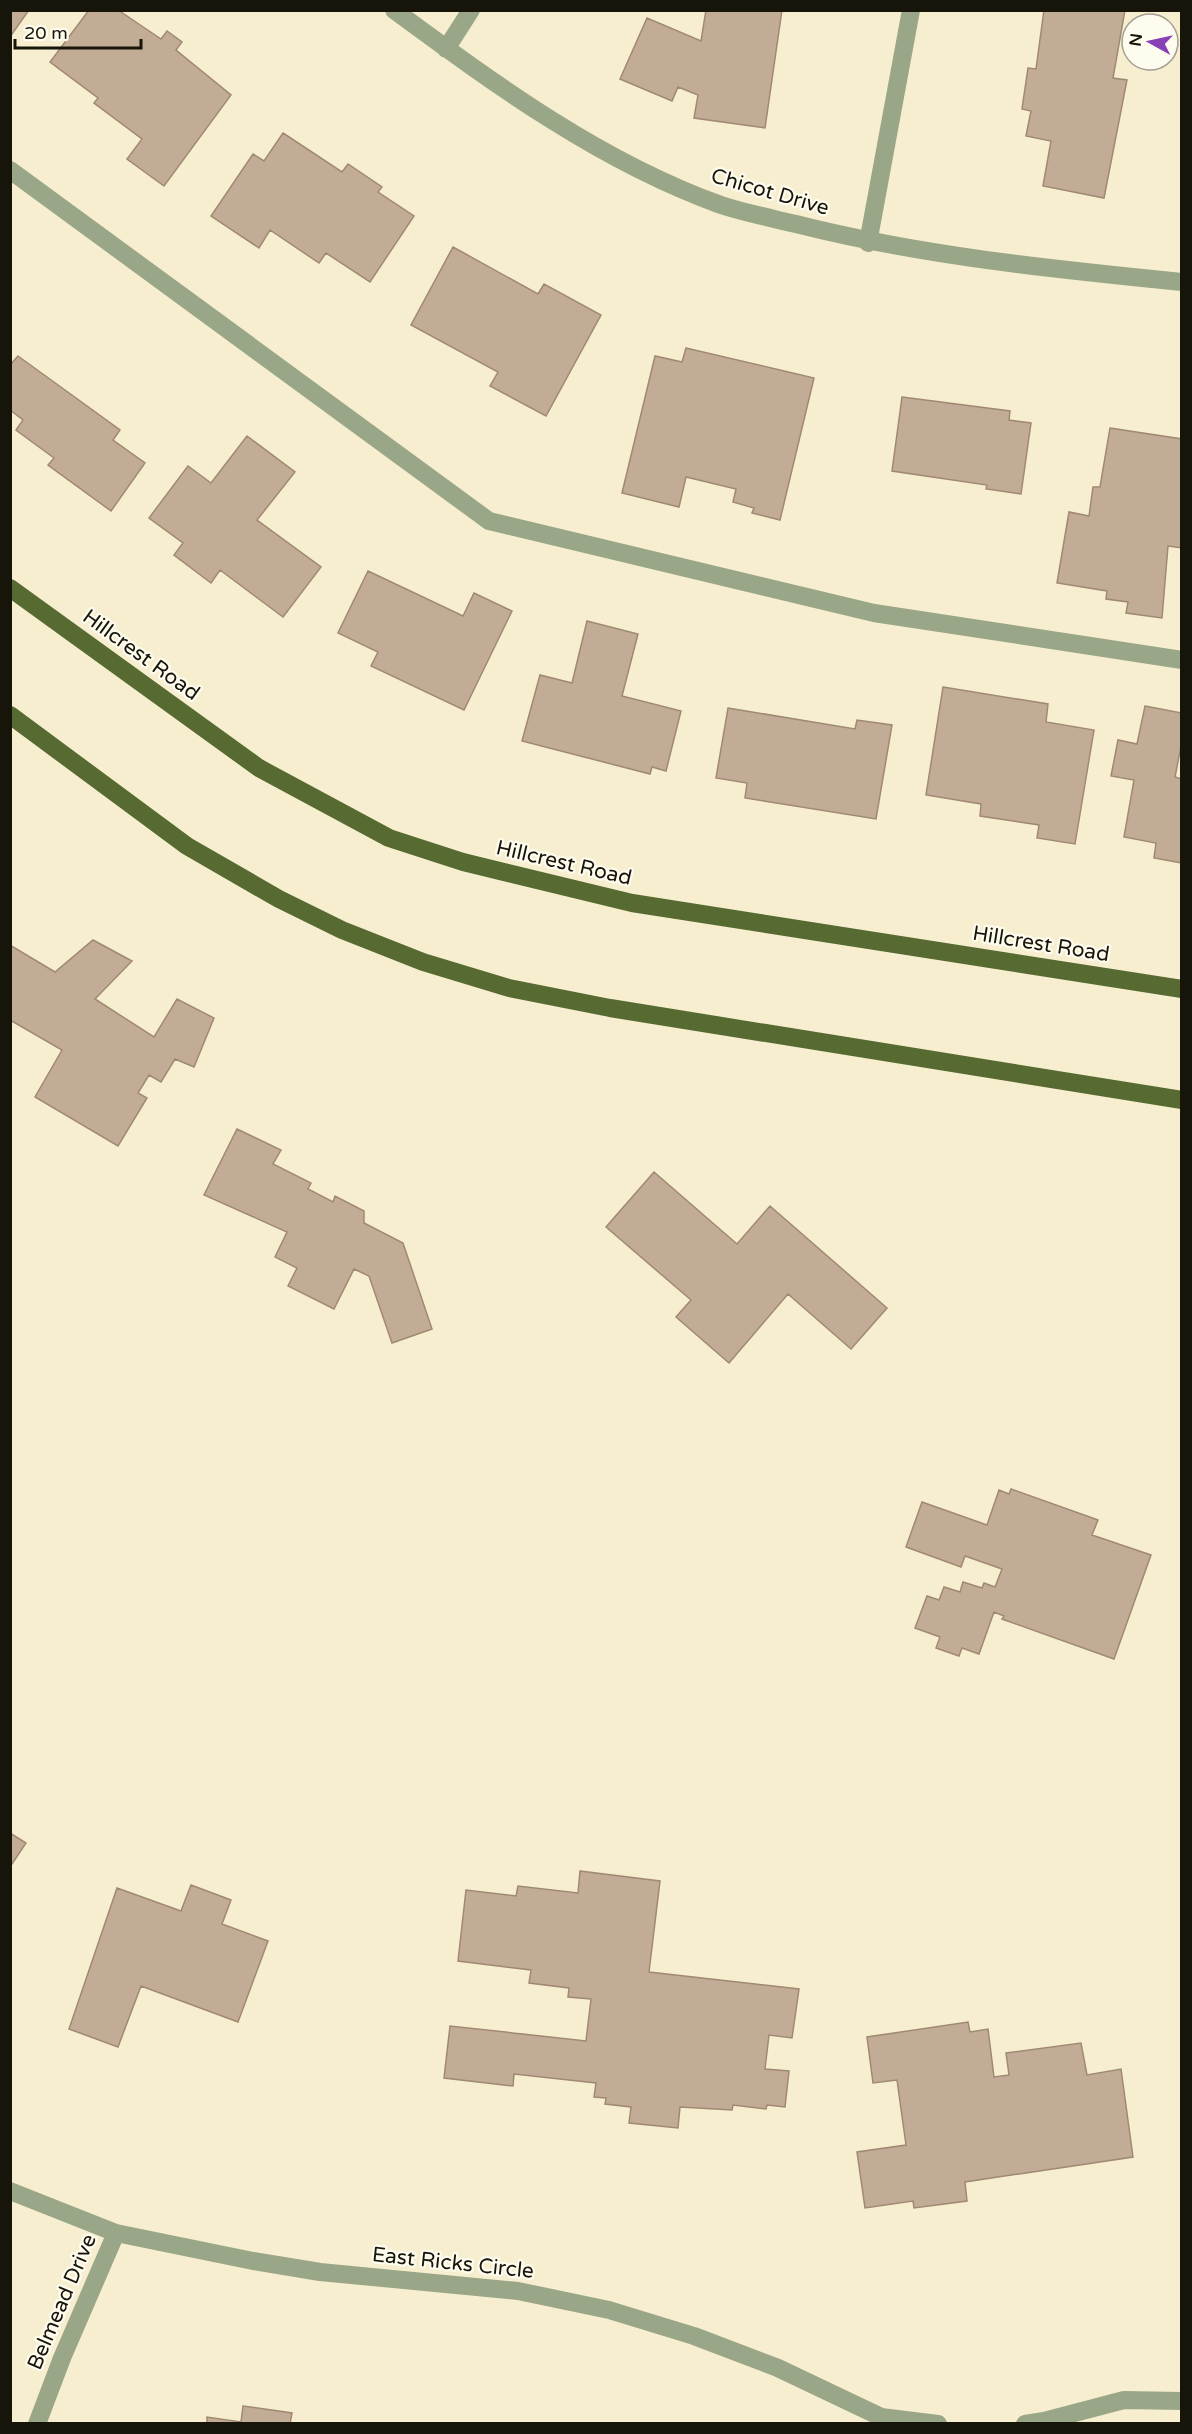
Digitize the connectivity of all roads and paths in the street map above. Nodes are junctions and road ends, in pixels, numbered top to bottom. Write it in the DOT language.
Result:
graph roads {
  1 [pos="394,10"];
  2 [pos="471,10"];
  3 [pos="911,10"];
  4 [pos="446,49"];
  5 [pos="10,170"];
  6 [pos="868,243"];
  7 [pos="1182,282"];
  8 [pos="10,588"];
  9 [pos="1182,660"];
  10 [pos="10,715"];
  11 [pos="1182,989"];
  12 [pos="1182,1100"];
  13 [pos="10,2191"];
  14 [pos="116,2232"];
  15 [pos="1182,2401"];
  16 [pos="885,2420"];
  17 [pos="37,2424"];
  18 [pos="938,2424"];
  19 [pos="1024,2424"];
  1 -- 4 [label="street, Chicot Drive"];
  2 -- 4 [label="street"];
  3 -- 6 [label="street"];
  4 -- 6 [label="street, Chicot Drive"];
  5 -- 9 [label="street"];
  6 -- 7 [label="street, Chicot Drive"];
  8 -- 11 [label="main road, Hillcrest Road"];
  10 -- 12 [label="main road"];
  13 -- 14 [label="street, East Ricks Circle"];
  14 -- 16 [label="street, East Ricks Circle"];
  14 -- 17 [label="street, Belmead Drive"];
  15 -- 19 [label="street"];
  16 -- 18 [label="street, East Ricks Circle"];
}
